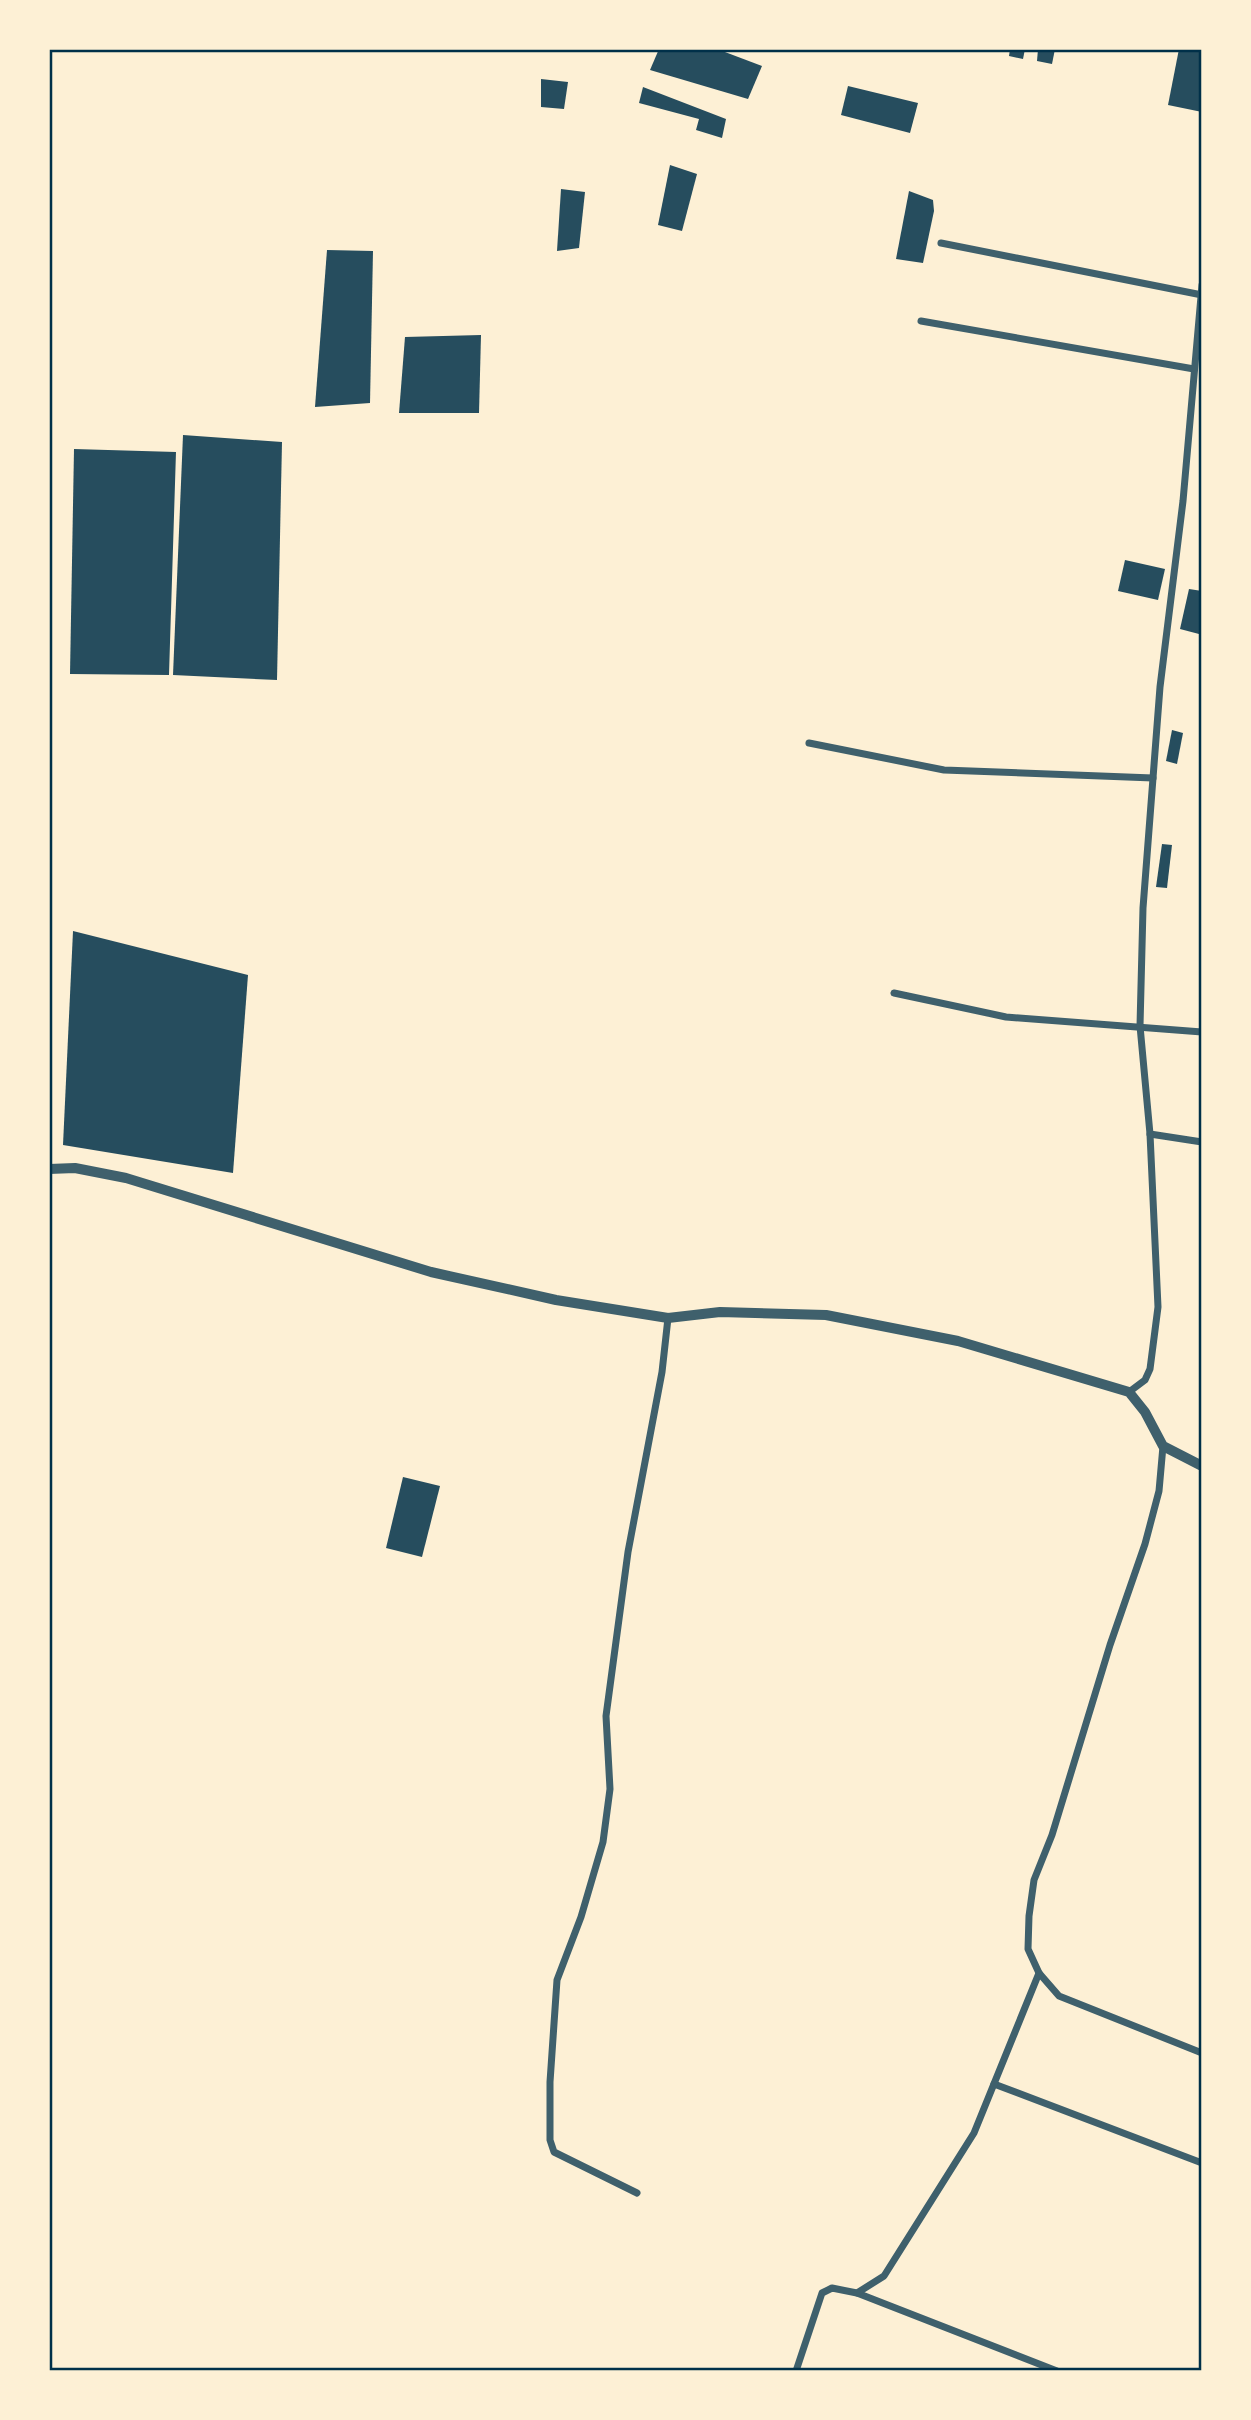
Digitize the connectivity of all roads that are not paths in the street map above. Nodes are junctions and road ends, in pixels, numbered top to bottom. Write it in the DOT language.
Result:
graph roads {
  1 [pos="941,243"];
  2 [pos="1202,285"];
  3 [pos="1201,295"];
  4 [pos="921,321"];
  5 [pos="1194,369"];
  6 [pos="809,743"];
  7 [pos="1153,778"];
  8 [pos="894,993"];
  9 [pos="1140,1026"];
  10 [pos="1202,1032"];
  11 [pos="1150,1134"];
  12 [pos="1202,1142"];
  13 [pos="49,1169"];
  14 [pos="668,1318"];
  15 [pos="1129,1392"];
  16 [pos="1163,1447"];
  17 [pos="1202,1466"];
  18 [pos="1039,1973"];
  19 [pos="1202,2053"];
  20 [pos="994,2084"];
  21 [pos="1202,2163"];
  22 [pos="637,2193"];
  23 [pos="856,2292"];
  24 [pos="796,2371"];
  25 [pos="1057,2371"];
  1 -- 3 [label="street"];
  2 -- 3 [label="street"];
  3 -- 5 [label="street"];
  4 -- 5 [label="street"];
  5 -- 7 [label="street"];
  6 -- 7 [label="street"];
  7 -- 9 [label="street"];
  8 -- 9 [label="street"];
  9 -- 10 [label="street"];
  9 -- 11 [label="street"];
  11 -- 12 [label="street"];
  11 -- 15 [label="street"];
  13 -- 14 [label="street"];
  14 -- 15 [label="street"];
  14 -- 22 [label="street"];
  15 -- 16 [label="street"];
  16 -- 17 [label="street"];
  16 -- 18 [label="street"];
  18 -- 19 [label="street"];
  18 -- 20 [label="street"];
  20 -- 21 [label="street"];
  20 -- 23 [label="street"];
  23 -- 24 [label="street"];
  23 -- 25 [label="street"];
}
